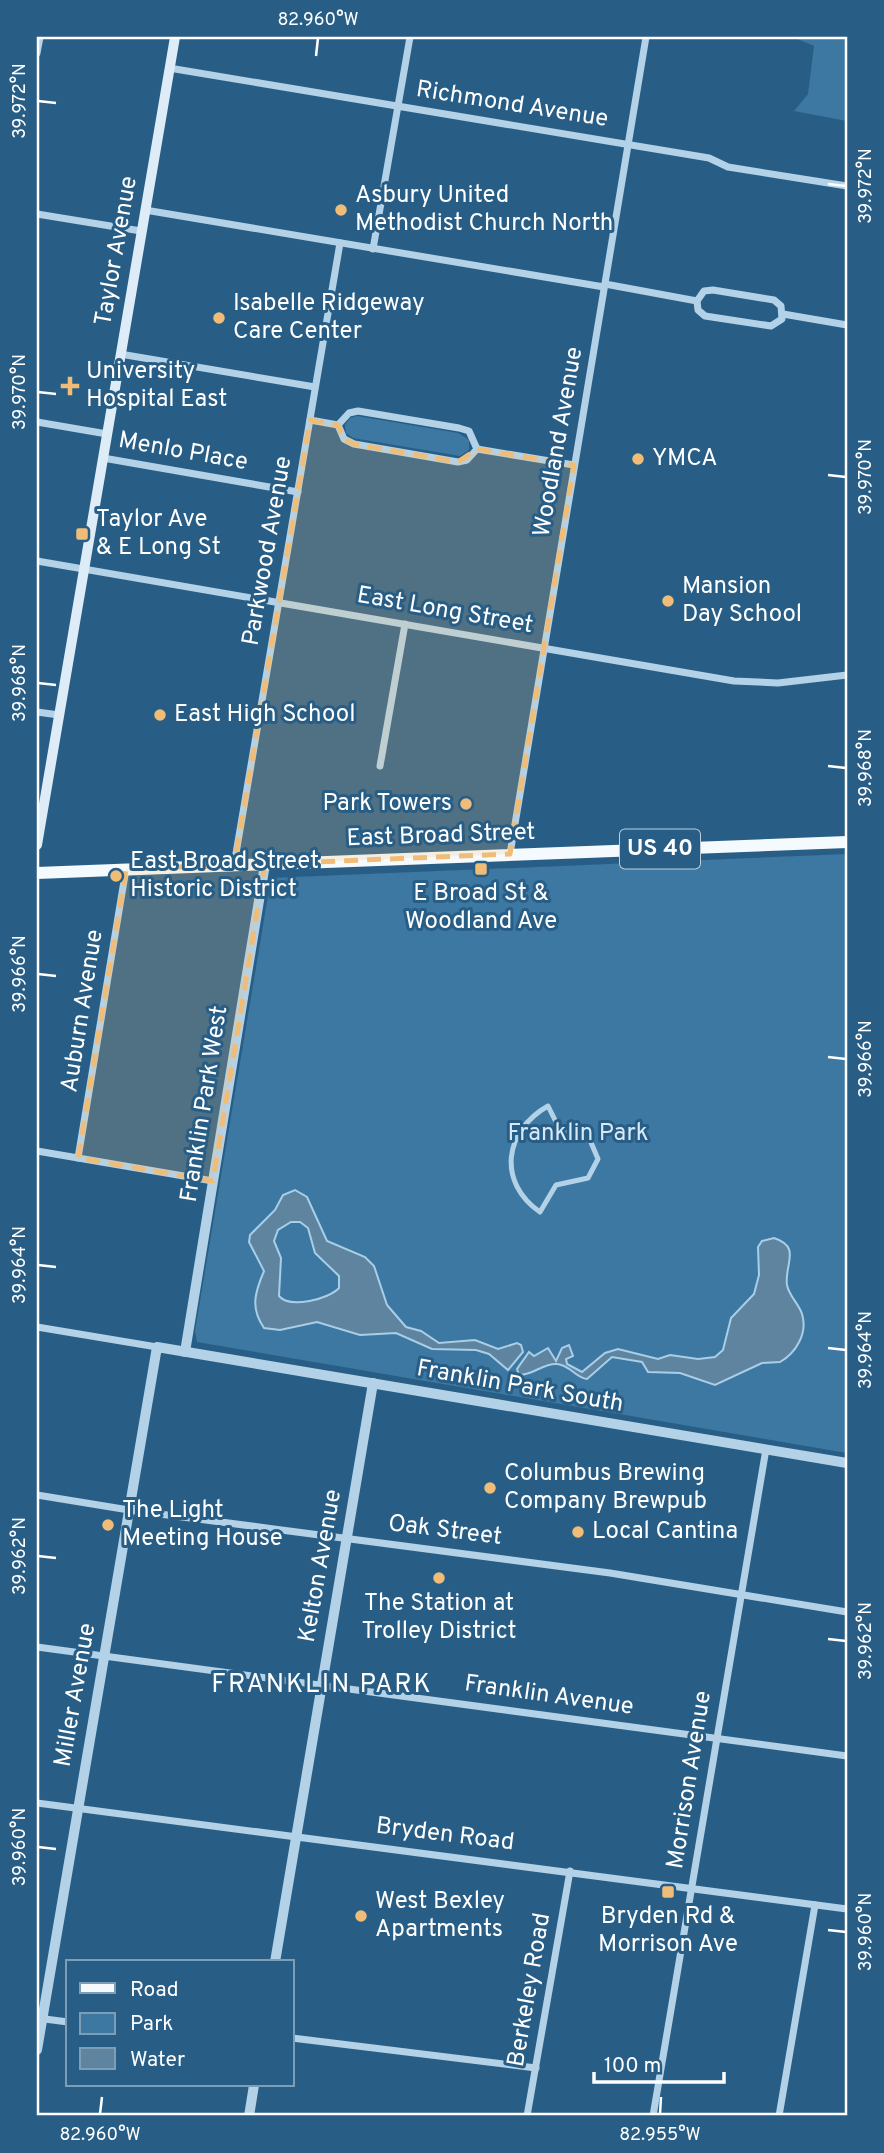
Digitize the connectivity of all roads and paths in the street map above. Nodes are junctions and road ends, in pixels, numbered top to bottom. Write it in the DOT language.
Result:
graph roads {
  1 [pos="40,37"];
  2 [pos="175,37"];
  3 [pos="410,37"];
  4 [pos="646,37"];
  5 [pos="37,54"];
  6 [pos="169,68"];
  7 [pos="398,106"];
  8 [pos="628,144"];
  9 [pos="847,186"];
  10 [pos="145,210"];
  11 [pos="37,214"];
  12 [pos="141,231"];
  13 [pos="340,243"];
  14 [pos="373,249"];
  15 [pos="605,286"];
  16 [pos="697,301"];
  17 [pos="783,314"];
  18 [pos="847,325"];
  19 [pos="120,354"];
  20 [pos="315,387"];
  21 [pos="310,420"];
  22 [pos="37,422"];
  23 [pos="338,425"];
  24 [pos="107,434"];
  25 [pos="477,449"];
  26 [pos="103,458"];
  27 [pos="574,465"];
  28 [pos="298,492"];
  29 [pos="37,561"];
  30 [pos="84,570"];
  31 [pos="280,602"];
  32 [pos="405,624"];
  33 [pos="544,647"];
  34 [pos="847,676"];
  35 [pos="37,712"];
  36 [pos="59,715"];
  37 [pos="380,766"];
  38 [pos="847,842"];
  39 [pos="37,845"];
  40 [pos="510,854"];
  41 [pos="265,864"];
  42 [pos="234,865"];
  43 [pos="126,869"];
  44 [pos="37,873"];
  45 [pos="37,1151"];
  46 [pos="78,1158"];
  47 [pos="213,1181"];
  48 [pos="540,1212"];
  49 [pos="37,1327"];
  50 [pos="157,1347"];
  51 [pos="185,1352"];
  52 [pos="373,1383"];
  53 [pos="766,1450"];
  54 [pos="847,1463"];
  55 [pos="37,1495"];
  56 [pos="129,1510"];
  57 [pos="347,1538"];
  58 [pos="741,1594"];
  59 [pos="847,1612"];
  60 [pos="37,1647"];
  61 [pos="104,1658"];
  62 [pos="322,1685"];
  63 [pos="717,1739"];
  64 [pos="847,1756"];
  65 [pos="37,1803"];
  66 [pos="78,1808"];
  67 [pos="297,1836"];
  68 [pos="570,1871"];
  69 [pos="692,1887"];
  70 [pos="815,1905"];
  71 [pos="847,1909"];
  72 [pos="275,1960"];
  73 [pos="39,2019"];
  74 [pos="66,2022"];
  75 [pos="294,2038"];
  76 [pos="37,2050"];
  77 [pos="536,2068"];
  78 [pos="254,2086"];
  79 [pos="249,2116"];
  80 [pos="527,2116"];
  81 [pos="653,2116"];
  82 [pos="779,2116"];
  1 -- 5 [label="street"];
  2 -- 6 [label="main road, Taylor Avenue"];
  3 -- 7 [label="street"];
  4 -- 8 [label="street, Woodland Avenue"];
  6 -- 7 [label="street, Richmond Avenue"];
  6 -- 10 [label="main road, Taylor Avenue"];
  7 -- 8 [label="street, Richmond Avenue"];
  7 -- 14 [label="street"];
  8 -- 9 [label="street, Richmond Avenue"];
  8 -- 15 [label="street, Woodland Avenue"];
  10 -- 12 [label="main road, Taylor Avenue"];
  10 -- 13 [label="street"];
  11 -- 12 [label="street"];
  12 -- 19 [label="main road, Taylor Avenue"];
  13 -- 14 [label="street"];
  13 -- 20 [label="street, Parkwood Avenue"];
  14 -- 15 [label="street"];
  15 -- 16 [label="street"];
  15 -- 27 [label="street, Woodland Avenue"];
  16 -- 17 [label="street"];
  16 -- 17 [label="street"];
  17 -- 18 [label="street"];
  19 -- 20 [label="street"];
  19 -- 24 [label="main road, Taylor Avenue"];
  20 -- 21 [label="street, Parkwood Avenue"];
  21 -- 23 [label="street"];
  21 -- 28 [label="street, Parkwood Avenue"];
  22 -- 24 [label="street"];
  23 -- 25 [label="street"];
  23 -- 25 [label="street"];
  24 -- 26 [label="main road, Taylor Avenue"];
  25 -- 27 [label="street"];
  26 -- 28 [label="street, Menlo Place"];
  26 -- 30 [label="main road, Taylor Avenue"];
  27 -- 33 [label="street, Woodland Avenue"];
  28 -- 31 [label="street, Parkwood Avenue"];
  29 -- 30 [label="street, East Long Street"];
  30 -- 31 [label="street, East Long Street"];
  30 -- 36 [label="main road, Taylor Avenue"];
  31 -- 32 [label="street, East Long Street"];
  31 -- 42 [label="street, Parkwood Avenue"];
  32 -- 33 [label="street, East Long Street"];
  32 -- 37 [label="street"];
  33 -- 34 [label="street, East Long Street"];
  33 -- 40 [label="street, Woodland Avenue"];
  35 -- 36 [label="street"];
  36 -- 39 [label="main road, Taylor Avenue"];
  38 -- 40 [label="main road, East Broad Street / US 40"];
  40 -- 41 [label="main road, East Broad Street / US 40"];
  41 -- 42 [label="main road, East Broad Street / US 40"];
  41 -- 47 [label="street, Franklin Park West"];
  42 -- 43 [label="main road, East Broad Street / US 40"];
  43 -- 44 [label="main road, East Broad Street / US 40"];
  43 -- 46 [label="street, Auburn Avenue"];
  45 -- 46 [label="street"];
  46 -- 47 [label="street"];
  47 -- 51 [label="street, Franklin Park West"];
  48 -- 48 [label="street"];
  49 -- 50 [label="street"];
  50 -- 51 [label="street, Franklin Park South"];
  50 -- 56 [label="street, Miller Avenue"];
  51 -- 52 [label="street, Franklin Park South"];
  52 -- 53 [label="street, Franklin Park South"];
  52 -- 57 [label="street, Kelton Avenue"];
  53 -- 54 [label="street, Franklin Park South"];
  53 -- 58 [label="street, Morrison Avenue"];
  55 -- 56 [label="street, Oak Street"];
  56 -- 57 [label="street, Oak Street"];
  56 -- 61 [label="street, Miller Avenue"];
  57 -- 58 [label="street, Oak Street"];
  57 -- 62 [label="street, Kelton Avenue"];
  58 -- 59 [label="street, Oak Street"];
  58 -- 63 [label="street, Morrison Avenue"];
  60 -- 61 [label="street, Franklin Avenue"];
  61 -- 62 [label="street, Franklin Avenue"];
  61 -- 66 [label="street, Miller Avenue"];
  62 -- 63 [label="street, Franklin Avenue"];
  62 -- 67 [label="street, Kelton Avenue"];
  63 -- 64 [label="street, Franklin Avenue"];
  63 -- 69 [label="street, Morrison Avenue"];
  65 -- 66 [label="street, Bryden Road"];
  66 -- 67 [label="street, Bryden Road"];
  66 -- 73 [label="street, Miller Avenue"];
  67 -- 68 [label="street, Bryden Road"];
  67 -- 72 [label="street, Kelton Avenue"];
  68 -- 69 [label="street, Bryden Road"];
  68 -- 77 [label="street, Berkeley Road"];
  69 -- 70 [label="street, Bryden Road"];
  69 -- 81 [label="street, Morrison Avenue"];
  70 -- 71 [label="street, Bryden Road"];
  70 -- 82 [label="street"];
  73 -- 74 [label="street"];
  73 -- 76 [label="street, Miller Avenue"];
  75 -- 77 [label="street"];
  77 -- 80 [label="street, Berkeley Road"];
  78 -- 79 [label="street"];
}
